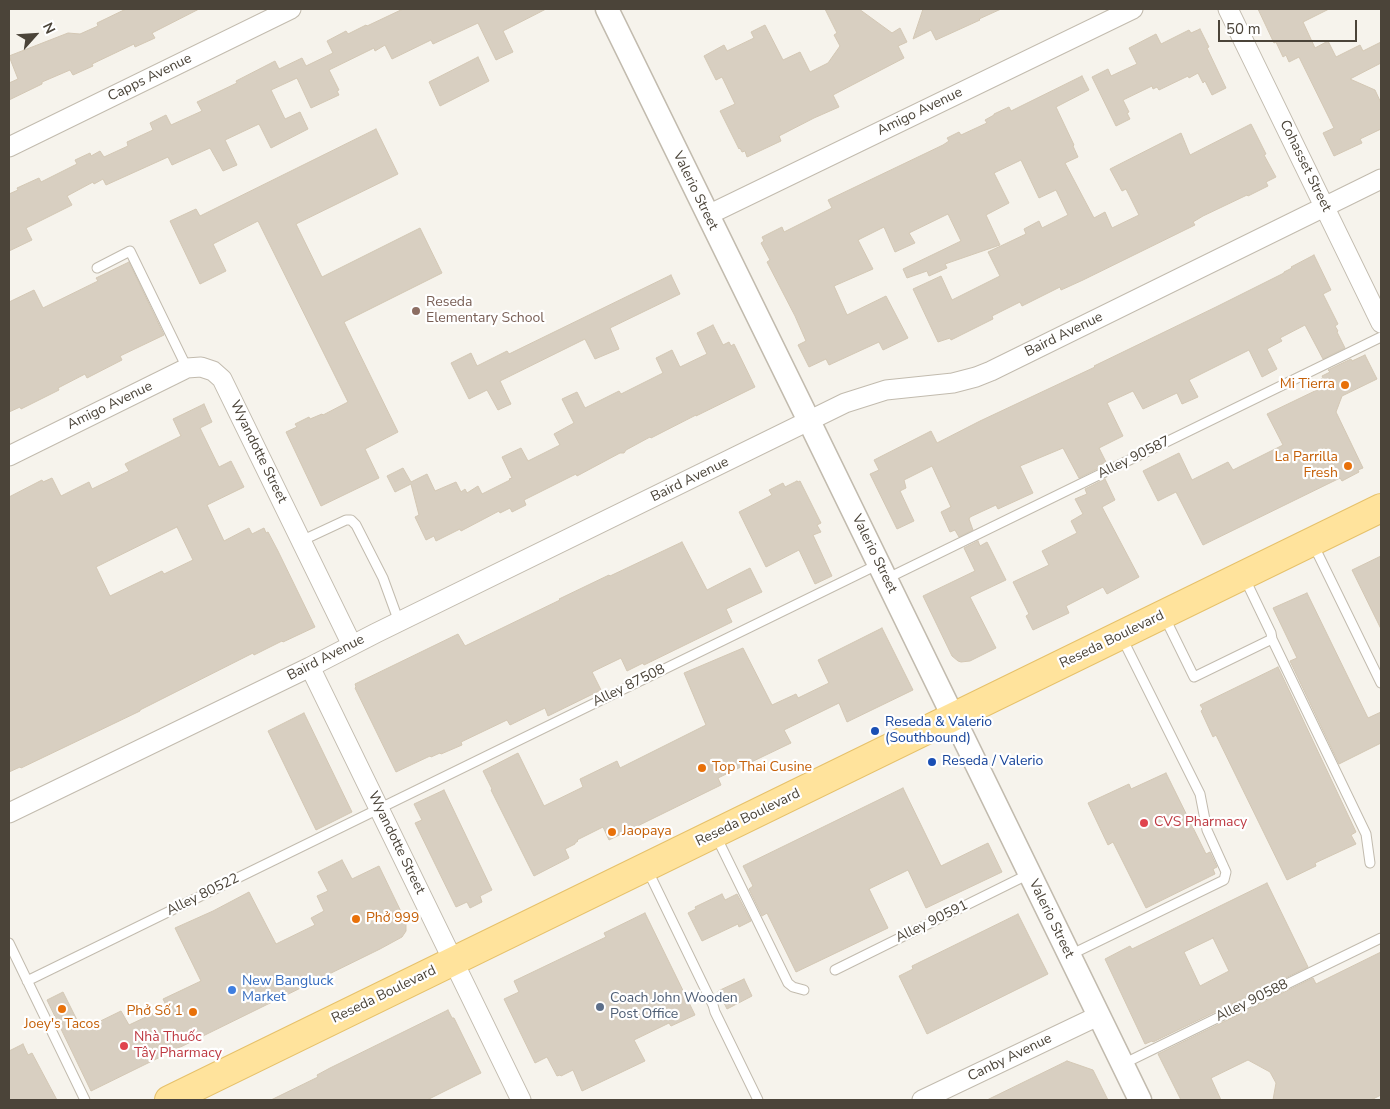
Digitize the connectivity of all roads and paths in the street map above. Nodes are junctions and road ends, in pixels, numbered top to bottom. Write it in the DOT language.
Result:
graph roads {
  1 [pos="291,9"];
  2 [pos="607,9"];
  3 [pos="1133,9"];
  4 [pos="1228,9"];
  5 [pos="9,147"];
  6 [pos="1381,179"];
  7 [pos="1324,207"];
  8 [pos="708,216"];
  9 [pos="97,268"];
  10 [pos="1381,323"];
  11 [pos="1381,337"];
  12 [pos="187,368"];
  13 [pos="809,421"];
  14 [pos="9,456"];
  15 [pos="1381,508"];
  16 [pos="301,541"];
  17 [pos="1312,542"];
  18 [pos="883,571"];
  19 [pos="1244,575"];
  20 [pos="1163,615"];
  21 [pos="399,622"];
  22 [pos="1121,635"];
  23 [pos="1272,638"];
  24 [pos="352,645"];
  25 [pos="310,667"];
  26 [pos="1381,683"];
  27 [pos="954,717"];
  28 [pos="379,809"];
  29 [pos="9,813"];
  30 [pos="715,834"];
  31 [pos="1370,863"];
  32 [pos="646,867"];
  33 [pos="1029,874"];
  34 [pos="1381,938"];
  35 [pos="9,943"];
  36 [pos="1069,956"];
  37 [pos="454,960"];
  38 [pos="835,970"];
  39 [pos="27,982"];
  40 [pos="804,990"];
  41 [pos="1098,1016"];
  42 [pos="1122,1065"];
  43 [pos="85,1100"];
  44 [pos="169,1100"];
  45 [pos="521,1100"];
  46 [pos="758,1100"];
  47 [pos="922,1100"];
  48 [pos="1140,1100"];
  1 -- 5 [label="street, Capps Avenue"];
  2 -- 8 [label="street, Valerio Street"];
  3 -- 8 [label="street, Amigo Avenue"];
  4 -- 7 [label="street, Cohasset Street"];
  6 -- 7 [label="street, Baird Avenue"];
  7 -- 10 [label="street, Cohasset Street"];
  7 -- 13 [label="street, Baird Avenue"];
  8 -- 13 [label="street, Valerio Street"];
  9 -- 12 [label="lane"];
  11 -- 18 [label="lane, Alley 90587"];
  12 -- 14 [label="street, Amigo Avenue"];
  12 -- 16 [label="street, Wyandotte Street"];
  13 -- 18 [label="street, Valerio Street"];
  13 -- 21 [label="street, Baird Avenue"];
  15 -- 17 [label="main road, Reseda Boulevard"];
  16 -- 21 [label="lane"];
  16 -- 24 [label="street, Wyandotte Street"];
  17 -- 19 [label="main road, Reseda Boulevard"];
  17 -- 26 [label="lane"];
  18 -- 27 [label="street, Valerio Street"];
  18 -- 28 [label="lane, Alley 87508"];
  19 -- 20 [label="main road, Reseda Boulevard"];
  19 -- 23 [label="lane"];
  20 -- 22 [label="main road, Reseda Boulevard"];
  20 -- 23 [label="lane"];
  21 -- 24 [label="street, Baird Avenue"];
  22 -- 27 [label="main road, Reseda Boulevard"];
  22 -- 36 [label="lane"];
  23 -- 31 [label="lane"];
  24 -- 25 [label="street, Baird Avenue"];
  25 -- 28 [label="street, Wyandotte Street"];
  25 -- 29 [label="street, Baird Avenue"];
  27 -- 30 [label="main road, Reseda Boulevard"];
  27 -- 33 [label="street, Valerio Street"];
  28 -- 37 [label="street, Wyandotte Street"];
  28 -- 39 [label="lane, Alley 80522"];
  30 -- 32 [label="main road, Reseda Boulevard"];
  30 -- 40 [label="lane"];
  32 -- 37 [label="main road, Reseda Boulevard"];
  32 -- 46 [label="lane"];
  33 -- 36 [label="street, Valerio Street"];
  33 -- 38 [label="lane, Alley 90591"];
  34 -- 42 [label="lane, Alley 90588"];
  35 -- 39 [label="lane"];
  36 -- 41 [label="street, Valerio Street"];
  37 -- 44 [label="main road, Reseda Boulevard"];
  37 -- 45 [label="street, Wyandotte Street"];
  39 -- 43 [label="lane"];
  41 -- 42 [label="street, Valerio Street"];
  41 -- 47 [label="street, Canby Avenue"];
  42 -- 48 [label="street, Valerio Street"];
}
